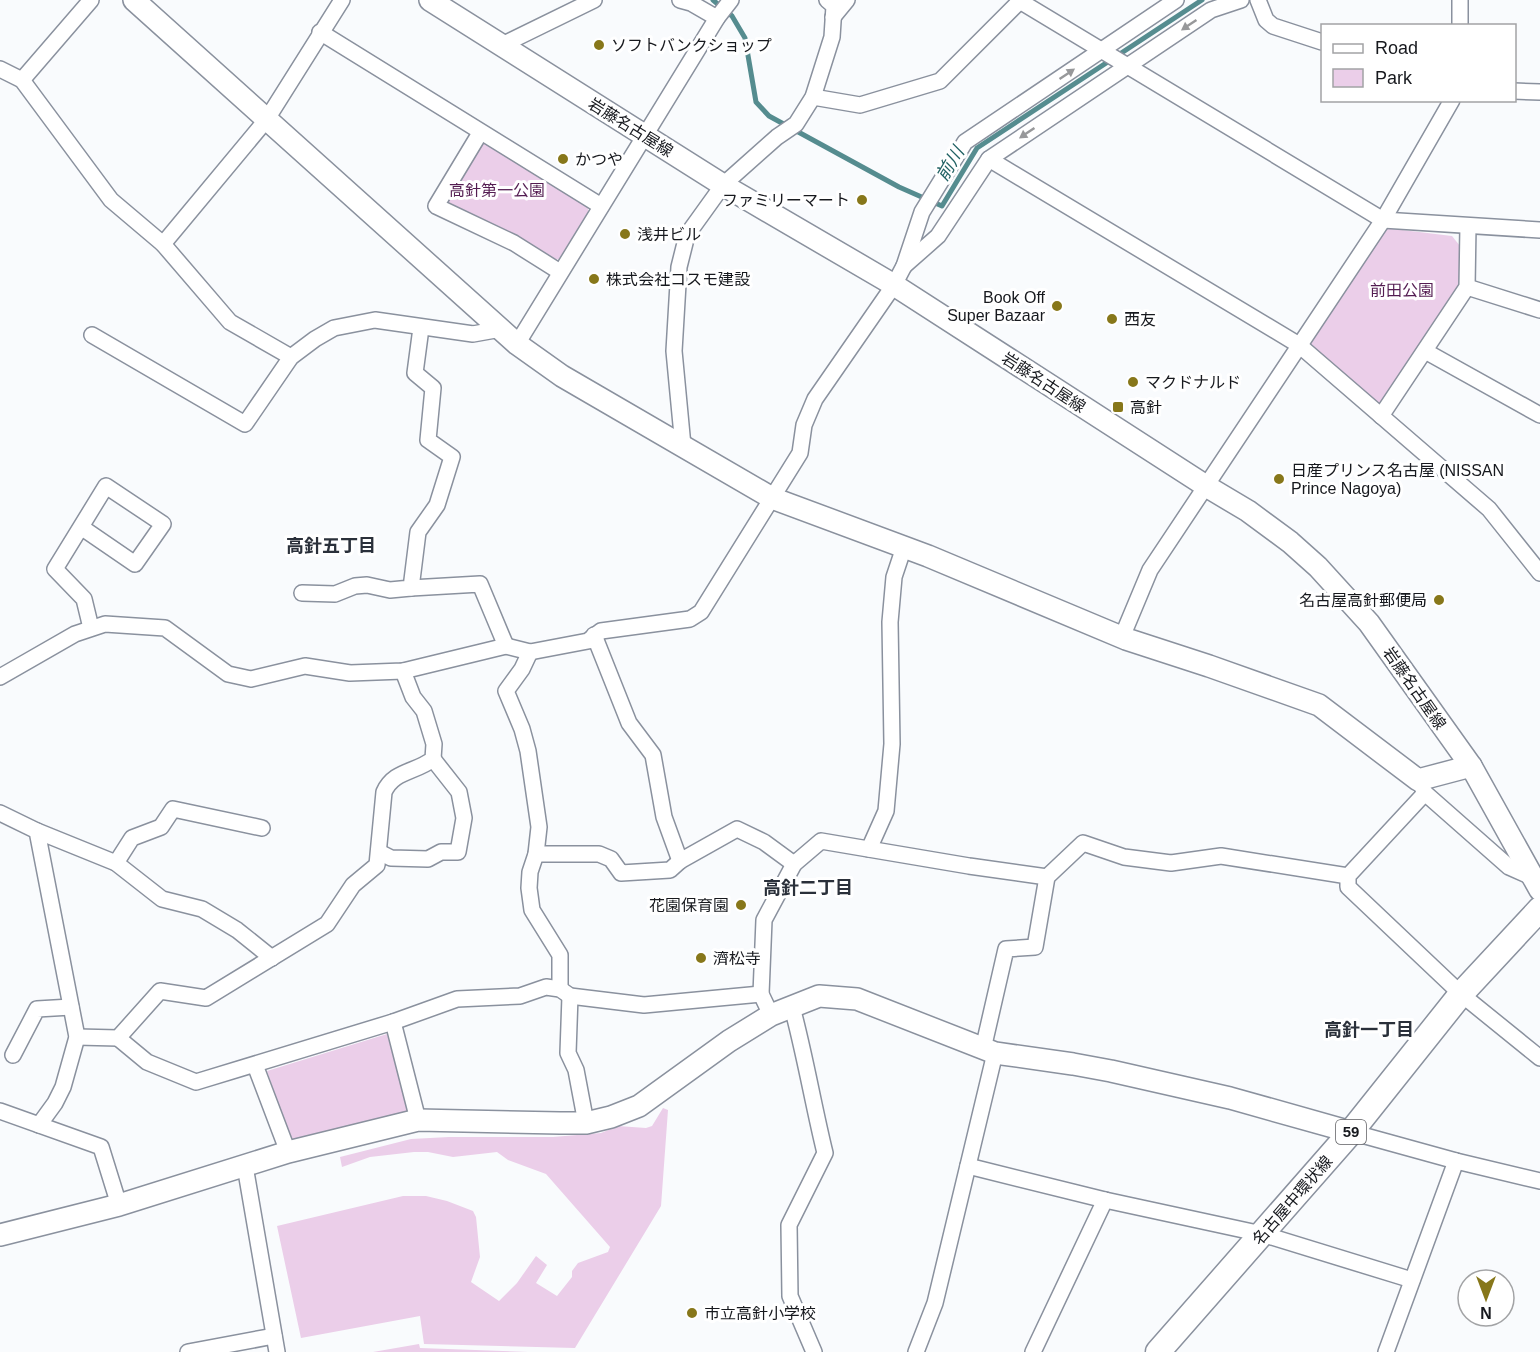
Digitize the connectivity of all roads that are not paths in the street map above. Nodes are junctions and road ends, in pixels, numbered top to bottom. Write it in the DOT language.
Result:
graph roads {
  1 [pos="91,0"];
  2 [pos="134,0"];
  3 [pos="342,0"];
  4 [pos="430,0"];
  5 [pos="680,0"];
  6 [pos="731,0"];
  7 [pos="827,0"];
  8 [pos="847,0"];
  9 [pos="1020,0"];
  10 [pos="1176,0"];
  11 [pos="1241,0"];
  12 [pos="1258,0"];
  13 [pos="1460,0"];
  14 [pos="590,1"];
  15 [pos="718,17"];
  16 [pos="833,17"];
  17 [pos="1460,24"];
  18 [pos="320,32"];
  19 [pos="1321,41"];
  20 [pos="500,46"];
  21 [pos="1104,52"];
  22 [pos="1126,64"];
  23 [pos="0,69"];
  24 [pos="22,80"];
  25 [pos="1516,91"];
  26 [pos="1540,92"];
  27 [pos="813,97"];
  28 [pos="1451,102"];
  29 [pos="267,119"];
  30 [pos="480,133"];
  31 [pos="645,135"];
  32 [pos="989,159"];
  33 [pos="723,185"];
  34 [pos="601,206"];
  35 [pos="1383,220"];
  36 [pos="1468,226"];
  37 [pos="1540,230"];
  38 [pos="162,244"];
  39 [pos="904,266"];
  40 [pos="560,272"];
  41 [pos="894,285"];
  42 [pos="1467,287"];
  43 [pos="1540,310"];
  44 [pos="421,328"];
  45 [pos="501,329"];
  46 [pos="92,335"];
  47 [pos="517,344"];
  48 [pos="1299,345"];
  49 [pos="1425,351"];
  50 [pos="291,357"];
  51 [pos="1540,415"];
  52 [pos="1381,416"];
  53 [pos="683,446"];
  54 [pos="1206,486"];
  55 [pos="772,498"];
  56 [pos="81,527"];
  57 [pos="904,548"];
  58 [pos="1540,573"];
  59 [pos="411,588"];
  60 [pos="302,593"];
  61 [pos="92,628"];
  62 [pos="594,635"];
  63 [pos="1122,638"];
  64 [pos="506,646"];
  65 [pos="530,652"];
  66 [pos="403,671"];
  67 [pos="0,677"];
  68 [pos="433,759"];
  69 [pos="1471,766"];
  70 [pos="1422,786"];
  71 [pos="0,813"];
  72 [pos="261,828"];
  73 [pos="37,831"];
  74 [pos="869,849"];
  75 [pos="379,852"];
  76 [pos="536,854"];
  77 [pos="680,861"];
  78 [pos="116,863"];
  79 [pos="794,864"];
  80 [pos="1348,876"];
  81 [pos="1047,877"];
  82 [pos="1537,884"];
  83 [pos="1540,909"];
  84 [pos="272,958"];
  85 [pos="565,992"];
  86 [pos="761,994"];
  87 [pos="1461,994"];
  88 [pos="71,1007"];
  89 [pos="792,1007"];
  90 [pos="771,1015"];
  91 [pos="393,1022"];
  92 [pos="77,1037"];
  93 [pos="118,1038"];
  94 [pos="989,1051"];
  95 [pos="13,1055"];
  96 [pos="1540,1058"];
  97 [pos="255,1065"];
  98 [pos="0,1111"];
  99 [pos="418,1120"];
  100 [pos="586,1122"];
  101 [pos="39,1125"];
  102 [pos="1351,1131"];
  103 [pos="288,1152"];
  104 [pos="1456,1161"];
  105 [pos="245,1166"];
  106 [pos="968,1166"];
  107 [pos="1540,1180"];
  108 [pos="1104,1200"];
  109 [pos="119,1205"];
  110 [pos="1262,1234"];
  111 [pos="0,1235"];
  112 [pos="1412,1280"];
  113 [pos="274,1336"];
  114 [pos="188,1352"];
  115 [pos="277,1352"];
  116 [pos="814,1352"];
  117 [pos="916,1352"];
  118 [pos="1033,1352"];
  119 [pos="1158,1352"];
  120 [pos="1386,1352"];
  1 -- 24 [label="street"];
  2 -- 29 [label="street"];
  3 -- 18 [label="street"];
  4 -- 20 [label="street, 岩藤名古屋線"];
  5 -- 15 [label="street"];
  6 -- 15 [label="street"];
  7 -- 16 [label="street"];
  8 -- 16 [label="street"];
  9 -- 21 [label="street"];
  9 -- 27 [label="street"];
  10 -- 21 [label="street"];
  11 -- 22 [label="street, one-way"];
  12 -- 19 [label="street"];
  13 -- 17 [label="street"];
  14 -- 20 [label="street"];
  15 -- 31 [label="street"];
  16 -- 27 [label="street"];
  18 -- 29 [label="street"];
  18 -- 30 [label="street"];
  20 -- 31 [label="street, 岩藤名古屋線"];
  21 -- 22 [label="street"];
  39 -- 21 [label="street, one-way"];
  22 -- 32 [label="street, one-way"];
  22 -- 35 [label="street"];
  23 -- 24 [label="street"];
  24 -- 38 [label="street"];
  25 -- 26 [label="street"];
  27 -- 33 [label="street"];
  28 -- 35 [label="street"];
  29 -- 38 [label="street"];
  29 -- 45 [label="street"];
  30 -- 34 [label="street"];
  30 -- 40 [label="street"];
  31 -- 33 [label="street, 岩藤名古屋線"];
  31 -- 34 [label="street"];
  32 -- 39 [label="street"];
  32 -- 48 [label="street"];
  33 -- 41 [label="street, 岩藤名古屋線"];
  33 -- 53 [label="street"];
  34 -- 40 [label="street"];
  35 -- 36 [label="street"];
  35 -- 48 [label="street"];
  36 -- 37 [label="street"];
  36 -- 42 [label="street"];
  38 -- 50 [label="street"];
  39 -- 41 [label="street"];
  40 -- 47 [label="street"];
  41 -- 54 [label="street, 岩藤名古屋線"];
  41 -- 55 [label="street"];
  42 -- 43 [label="street"];
  42 -- 49 [label="street"];
  44 -- 45 [label="street"];
  44 -- 50 [label="street"];
  44 -- 59 [label="street"];
  45 -- 47 [label="street"];
  46 -- 50 [label="street"];
  47 -- 53 [label="street"];
  48 -- 52 [label="street"];
  48 -- 54 [label="street"];
  49 -- 51 [label="street"];
  49 -- 52 [label="street"];
  52 -- 58 [label="street"];
  53 -- 55 [label="street"];
  54 -- 63 [label="street"];
  54 -- 69 [label="street, 岩藤名古屋線"];
  55 -- 57 [label="street"];
  55 -- 62 [label="street"];
  56 -- 56 [label="street"];
  56 -- 61 [label="street"];
  57 -- 63 [label="street"];
  57 -- 74 [label="street"];
  59 -- 60 [label="street"];
  59 -- 64 [label="street"];
  61 -- 66 [label="street"];
  61 -- 67 [label="street"];
  62 -- 65 [label="street"];
  62 -- 77 [label="street"];
  63 -- 70 [label="street"];
  64 -- 65 [label="street"];
  64 -- 66 [label="street"];
  65 -- 76 [label="street"];
  66 -- 68 [label="street"];
  68 -- 75 [label="street"];
  68 -- 75 [label="street"];
  69 -- 70 [label="street"];
  69 -- 82 [label="street, 岩藤名古屋線"];
  70 -- 80 [label="street"];
  70 -- 82 [label="street"];
  71 -- 73 [label="street"];
  72 -- 78 [label="street"];
  73 -- 78 [label="street"];
  73 -- 88 [label="street"];
  74 -- 79 [label="street"];
  74 -- 81 [label="street"];
  75 -- 84 [label="street"];
  76 -- 77 [label="street"];
  76 -- 85 [label="street"];
  77 -- 79 [label="street"];
  78 -- 84 [label="street"];
  79 -- 86 [label="street"];
  80 -- 81 [label="street"];
  80 -- 87 [label="street"];
  81 -- 94 [label="street"];
  83 -- 87 [label="main road, 名古屋中環状線 / 59"];
  84 -- 93 [label="street"];
  85 -- 86 [label="street"];
  85 -- 91 [label="street"];
  85 -- 100 [label="street"];
  86 -- 90 [label="street"];
  87 -- 96 [label="street"];
  87 -- 102 [label="main road, 名古屋中環状線 / 59"];
  88 -- 92 [label="street"];
  88 -- 95 [label="street"];
  89 -- 90 [label="street"];
  89 -- 94 [label="street"];
  89 -- 116 [label="street"];
  90 -- 100 [label="street"];
  91 -- 97 [label="street"];
  91 -- 99 [label="street"];
  92 -- 93 [label="street"];
  92 -- 101 [label="street"];
  93 -- 97 [label="street"];
  94 -- 102 [label="street"];
  94 -- 106 [label="street"];
  97 -- 103 [label="street"];
  98 -- 101 [label="street"];
  99 -- 100 [label="street"];
  99 -- 103 [label="street"];
  101 -- 109 [label="street"];
  102 -- 104 [label="street"];
  102 -- 110 [label="main road, 名古屋中環状線 / 59"];
  103 -- 105 [label="street"];
  104 -- 107 [label="street"];
  104 -- 112 [label="street"];
  105 -- 109 [label="street"];
  105 -- 113 [label="street"];
  106 -- 108 [label="street"];
  106 -- 117 [label="street"];
  108 -- 110 [label="street"];
  108 -- 118 [label="street"];
  109 -- 111 [label="street"];
  110 -- 112 [label="street"];
  110 -- 119 [label="main road, 名古屋中環状線 / 59"];
  112 -- 120 [label="street"];
  113 -- 114 [label="street"];
  113 -- 115 [label="street"];
}
